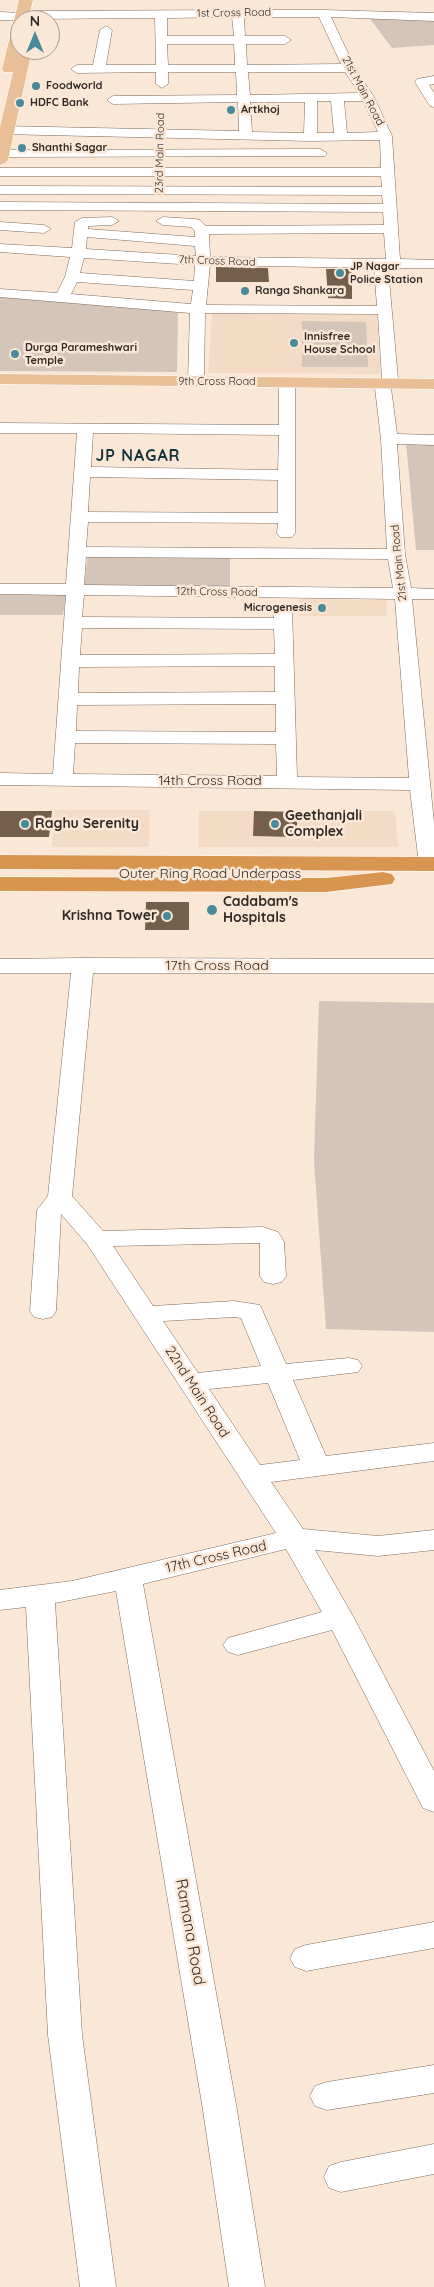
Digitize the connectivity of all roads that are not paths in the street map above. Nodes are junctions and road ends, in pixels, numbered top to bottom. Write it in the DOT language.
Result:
graph roads {
  1 [pos="124,0"];
  2 [pos="188,0"];
  3 [pos="357,0"];
  4 [pos="238,13"];
  5 [pos="323,13"];
  6 [pos="123,14"];
  7 [pos="161,14"];
  8 [pos="188,14"];
  9 [pos="357,14"];
  10 [pos="60,17"];
  11 [pos="434,17"];
  12 [pos="106,30"];
  13 [pos="159,34"];
  14 [pos="241,41"];
  15 [pos="198,55"];
  16 [pos="16,60"];
  17 [pos="22,60"];
  18 [pos="241,68"];
  19 [pos="349,68"];
  20 [pos="77,69"];
  21 [pos="98,69"];
  22 [pos="116,69"];
  23 [pos="163,69"];
  24 [pos="283,69"];
  25 [pos="434,80"];
  26 [pos="337,97"];
  27 [pos="368,97"];
  28 [pos="311,98"];
  29 [pos="242,99"];
  30 [pos="113,100"];
  31 [pos="161,100"];
  32 [pos="434,103"];
  33 [pos="199,104"];
  34 [pos="4,110"];
  35 [pos="214,120"];
  36 [pos="159,125"];
  37 [pos="3,130"];
  38 [pos="80,132"];
  39 [pos="110,132"];
  40 [pos="213,134"];
  41 [pos="246,135"];
  42 [pos="386,136"];
  43 [pos="310,137"];
  44 [pos="341,137"];
  45 [pos="79,153"];
  46 [pos="338,153"];
  47 [pos="158,154"];
  48 [pos="1,157"];
  49 [pos="0,172"];
  50 [pos="158,172"];
  51 [pos="388,172"];
  52 [pos="158,189"];
  53 [pos="0,190"];
  54 [pos="389,191"];
  55 [pos="0,206"];
  56 [pos="160,206"];
  57 [pos="390,208"];
  58 [pos="127,221"];
  59 [pos="147,221"];
  60 [pos="167,221"];
  61 [pos="0,226"];
  62 [pos="44,229"];
  63 [pos="392,229"];
  64 [pos="79,233"];
  65 [pos="202,245"];
  66 [pos="0,248"];
  67 [pos="335,248"];
  68 [pos="374,249"];
  69 [pos="393,249"];
  70 [pos="78,253"];
  71 [pos="387,264"];
  72 [pos="434,264"];
  73 [pos="72,277"];
  74 [pos="200,286"];
  75 [pos="0,293"];
  76 [pos="62,297"];
  77 [pos="198,309"];
  78 [pos="386,310"];
  79 [pos="0,379"];
  80 [pos="196,381"];
  81 [pos="434,384"];
  82 [pos="0,385"];
  83 [pos="386,386"];
  84 [pos="288,387"];
  85 [pos="434,389"];
  86 [pos="0,428"];
  87 [pos="85,429"];
  88 [pos="287,430"];
  89 [pos="389,439"];
  90 [pos="434,440"];
  91 [pos="82,472"];
  92 [pos="286,475"];
  93 [pos="79,517"];
  94 [pos="286,518"];
  95 [pos="77,552"];
  96 [pos="286,553"];
  97 [pos="396,554"];
  98 [pos="0,589"];
  99 [pos="75,590"];
  100 [pos="282,592"];
  101 [pos="403,593"];
  102 [pos="434,594"];
  103 [pos="73,622"];
  104 [pos="283,624"];
  105 [pos="284,660"];
  106 [pos="71,661"];
  107 [pos="285,698"];
  108 [pos="68,699"];
  109 [pos="66,737"];
  110 [pos="286,738"];
  111 [pos="0,779"];
  112 [pos="63,780"];
  113 [pos="287,781"];
  114 [pos="419,784"];
  115 [pos="0,853"];
  116 [pos="0,862"];
  117 [pos="427,868"];
  118 [pos="0,874"];
  119 [pos="0,884"];
  120 [pos="83,965"];
  121 [pos="0,966"];
  122 [pos="434,966"];
  123 [pos="60,1197"];
  124 [pos="96,1238"];
  125 [pos="272,1276"];
  126 [pos="43,1311"];
  127 [pos="146,1314"];
  128 [pos="349,1366"];
  129 [pos="277,1373"];
  130 [pos="191,1382"];
  131 [pos="434,1452"];
  132 [pos="317,1467"];
  133 [pos="252,1475"];
  134 [pos="294,1538"];
  135 [pos="434,1540"];
  136 [pos="128,1578"];
  137 [pos="40,1595"];
  138 [pos="0,1600"];
  139 [pos="340,1618"];
  140 [pos="238,1645"];
  141 [pos="434,1800"];
  142 [pos="434,1935"];
  143 [pos="306,1958"];
  144 [pos="434,2079"];
  145 [pos="327,2096"];
  146 [pos="434,2159"];
  147 [pos="341,2177"];
  148 [pos="98,2287"];
  149 [pos="247,2287"];
  1 -- 6 [label="street"];
  2 -- 8 [label="street"];
  3 -- 9 [label="street"];
  4 -- 5 [label="street, 1st Cross Road"];
  4 -- 8 [label="street, 1st Cross Road"];
  4 -- 14 [label="street"];
  5 -- 9 [label="street, 1st Cross Road"];
  5 -- 19 [label="street, 21st Main Road"];
  6 -- 7 [label="street, 1st Cross Road"];
  6 -- 10 [label="street, 1st Cross Road"];
  7 -- 8 [label="street, 1st Cross Road"];
  7 -- 13 [label="street, 23rd Main Road"];
  9 -- 11 [label="street, 1st Cross Road"];
  12 -- 21 [label="street"];
  13 -- 15 [label="street"];
  13 -- 23 [label="street, 23rd Main Road"];
  14 -- 15 [label="street"];
  14 -- 18 [label="street"];
  14 -- 24 [label="street"];
  15 -- 18 [label="street"];
  15 -- 23 [label="street"];
  15 -- 33 [label="street"];
  16 -- 34 [label="main road"];
  17 -- 34 [label="main road"];
  18 -- 24 [label="street"];
  18 -- 29 [label="street"];
  19 -- 24 [label="street"];
  19 -- 27 [label="street, 21st Main Road"];
  20 -- 21 [label="street"];
  21 -- 22 [label="street"];
  22 -- 23 [label="street"];
  22 -- 30 [label="street"];
  23 -- 31 [label="street, 23rd Main Road"];
  24 -- 28 [label="street"];
  24 -- 29 [label="street"];
  25 -- 32 [label="street"];
  26 -- 27 [label="street"];
  26 -- 28 [label="street"];
  26 -- 44 [label="street"];
  27 -- 42 [label="street, 21st Main Road"];
  28 -- 43 [label="street"];
  29 -- 33 [label="street"];
  29 -- 41 [label="street"];
  30 -- 31 [label="street"];
  30 -- 39 [label="street"];
  31 -- 33 [label="street"];
  31 -- 36 [label="street, 23rd Main Road"];
  34 -- 37 [label="main road"];
  35 -- 40 [label="street"];
  36 -- 39 [label="street"];
  36 -- 40 [label="street"];
  36 -- 47 [label="street, 23rd Main Road"];
  37 -- 38 [label="street"];
  37 -- 48 [label="main road"];
  38 -- 39 [label="street"];
  38 -- 45 [label="street"];
  40 -- 41 [label="street"];
  41 -- 43 [label="street"];
  42 -- 44 [label="street"];
  42 -- 51 [label="street, 21st Main Road"];
  43 -- 44 [label="street"];
  45 -- 47 [label="street"];
  45 -- 48 [label="street"];
  46 -- 47 [label="street"];
  47 -- 50 [label="street, 23rd Main Road"];
  49 -- 50 [label="street"];
  50 -- 51 [label="street"];
  50 -- 52 [label="street, 23rd Main Road"];
  51 -- 54 [label="street, 21st Main Road"];
  52 -- 53 [label="street"];
  52 -- 54 [label="street"];
  52 -- 56 [label="street, 23rd Main Road"];
  54 -- 57 [label="street, 21st Main Road"];
  55 -- 56 [label="street"];
  56 -- 57 [label="street"];
  56 -- 60 [label="street, 23rd Main Road"];
  57 -- 63 [label="street, 21st Main Road"];
  58 -- 64 [label="street"];
  59 -- 60 [label="street"];
  60 -- 65 [label="street"];
  61 -- 62 [label="street"];
  63 -- 65 [label="street"];
  63 -- 69 [label="street, 21st Main Road"];
  64 -- 65 [label="street"];
  64 -- 70 [label="street"];
  65 -- 67 [label="street"];
  65 -- 70 [label="street, 7th Cross Road"];
  65 -- 71 [label="street, 7th Cross Road"];
  65 -- 74 [label="street"];
  66 -- 70 [label="street, 7th Cross Road"];
  68 -- 69 [label="street"];
  69 -- 71 [label="street, 21st Main Road"];
  70 -- 73 [label="street"];
  71 -- 72 [label="street, 7th Cross Road"];
  71 -- 78 [label="street, 21st Main Road"];
  73 -- 74 [label="street"];
  73 -- 76 [label="street"];
  74 -- 77 [label="street"];
  75 -- 76 [label="street"];
  76 -- 77 [label="street"];
  77 -- 78 [label="street"];
  77 -- 80 [label="street"];
  78 -- 83 [label="street, 21st Main Road"];
  79 -- 80 [label="main road, 9th Cross Road"];
  80 -- 83 [label="main road, 9th Cross Road"];
  81 -- 83 [label="main road, 9th Cross Road"];
  82 -- 84 [label="main road, 9th Cross Road"];
  83 -- 84 [label="main road, 9th Cross Road"];
  83 -- 85 [label="main road, 9th Cross Road"];
  83 -- 89 [label="street, 21st Main Road"];
  84 -- 88 [label="street"];
  86 -- 87 [label="street"];
  87 -- 88 [label="street"];
  87 -- 91 [label="street"];
  88 -- 92 [label="street"];
  89 -- 90 [label="street"];
  89 -- 97 [label="street, 21st Main Road"];
  91 -- 92 [label="street"];
  91 -- 93 [label="street"];
  92 -- 94 [label="street"];
  93 -- 94 [label="street"];
  93 -- 95 [label="street"];
  94 -- 96 [label="street"];
  95 -- 96 [label="street"];
  95 -- 99 [label="street"];
  96 -- 97 [label="street"];
  97 -- 101 [label="street, 21st Main Road"];
  98 -- 99 [label="street, 12th Cross Road"];
  99 -- 100 [label="street, 12th Cross Road"];
  99 -- 103 [label="street"];
  100 -- 101 [label="street, 12th Cross Road"];
  100 -- 104 [label="street"];
  101 -- 102 [label="street, 12th Cross Road"];
  101 -- 114 [label="street, 21st Main Road"];
  103 -- 104 [label="street"];
  103 -- 106 [label="street"];
  104 -- 105 [label="street"];
  105 -- 106 [label="street"];
  105 -- 107 [label="street"];
  106 -- 108 [label="street"];
  107 -- 108 [label="street"];
  107 -- 110 [label="street"];
  108 -- 109 [label="street"];
  109 -- 110 [label="street"];
  109 -- 112 [label="street"];
  110 -- 113 [label="street"];
  111 -- 112 [label="street, 14th Cross Road"];
  112 -- 113 [label="street, 14th Cross Road"];
  113 -- 114 [label="street, 14th Cross Road"];
  114 -- 117 [label="street, 21st Main Road"];
  115 -- 117 [label="highway"];
  116 -- 117 [label="highway, Outer Ring Road Underpass"];
  117 -- 118 [label="highway, Outer Ring Road Underpass"];
  117 -- 119 [label="highway"];
  120 -- 121 [label="street, 17th Cross Road"];
  120 -- 122 [label="street, 17th Cross Road"];
  120 -- 123 [label="street"];
  123 -- 124 [label="street, 22nd Main Road"];
  123 -- 126 [label="street"];
  124 -- 125 [label="street"];
  124 -- 127 [label="street, 22nd Main Road"];
  127 -- 129 [label="street"];
  127 -- 130 [label="street, 22nd Main Road"];
  128 -- 129 [label="street"];
  129 -- 130 [label="street"];
  129 -- 132 [label="street"];
  130 -- 133 [label="street, 22nd Main Road"];
  131 -- 132 [label="street"];
  132 -- 133 [label="street"];
  133 -- 134 [label="street, 22nd Main Road"];
  134 -- 135 [label="street, 17th Cross Road"];
  134 -- 136 [label="street, 17th Cross Road"];
  134 -- 139 [label="street, 22nd Main Road"];
  136 -- 137 [label="street, 17th Cross Road"];
  136 -- 149 [label="street, Ramana Road"];
  137 -- 138 [label="street, 17th Cross Road"];
  137 -- 148 [label="street"];
  139 -- 140 [label="street"];
  139 -- 141 [label="street, 22nd Main Road"];
  142 -- 143 [label="street"];
  144 -- 145 [label="street"];
  146 -- 147 [label="street"];
}
